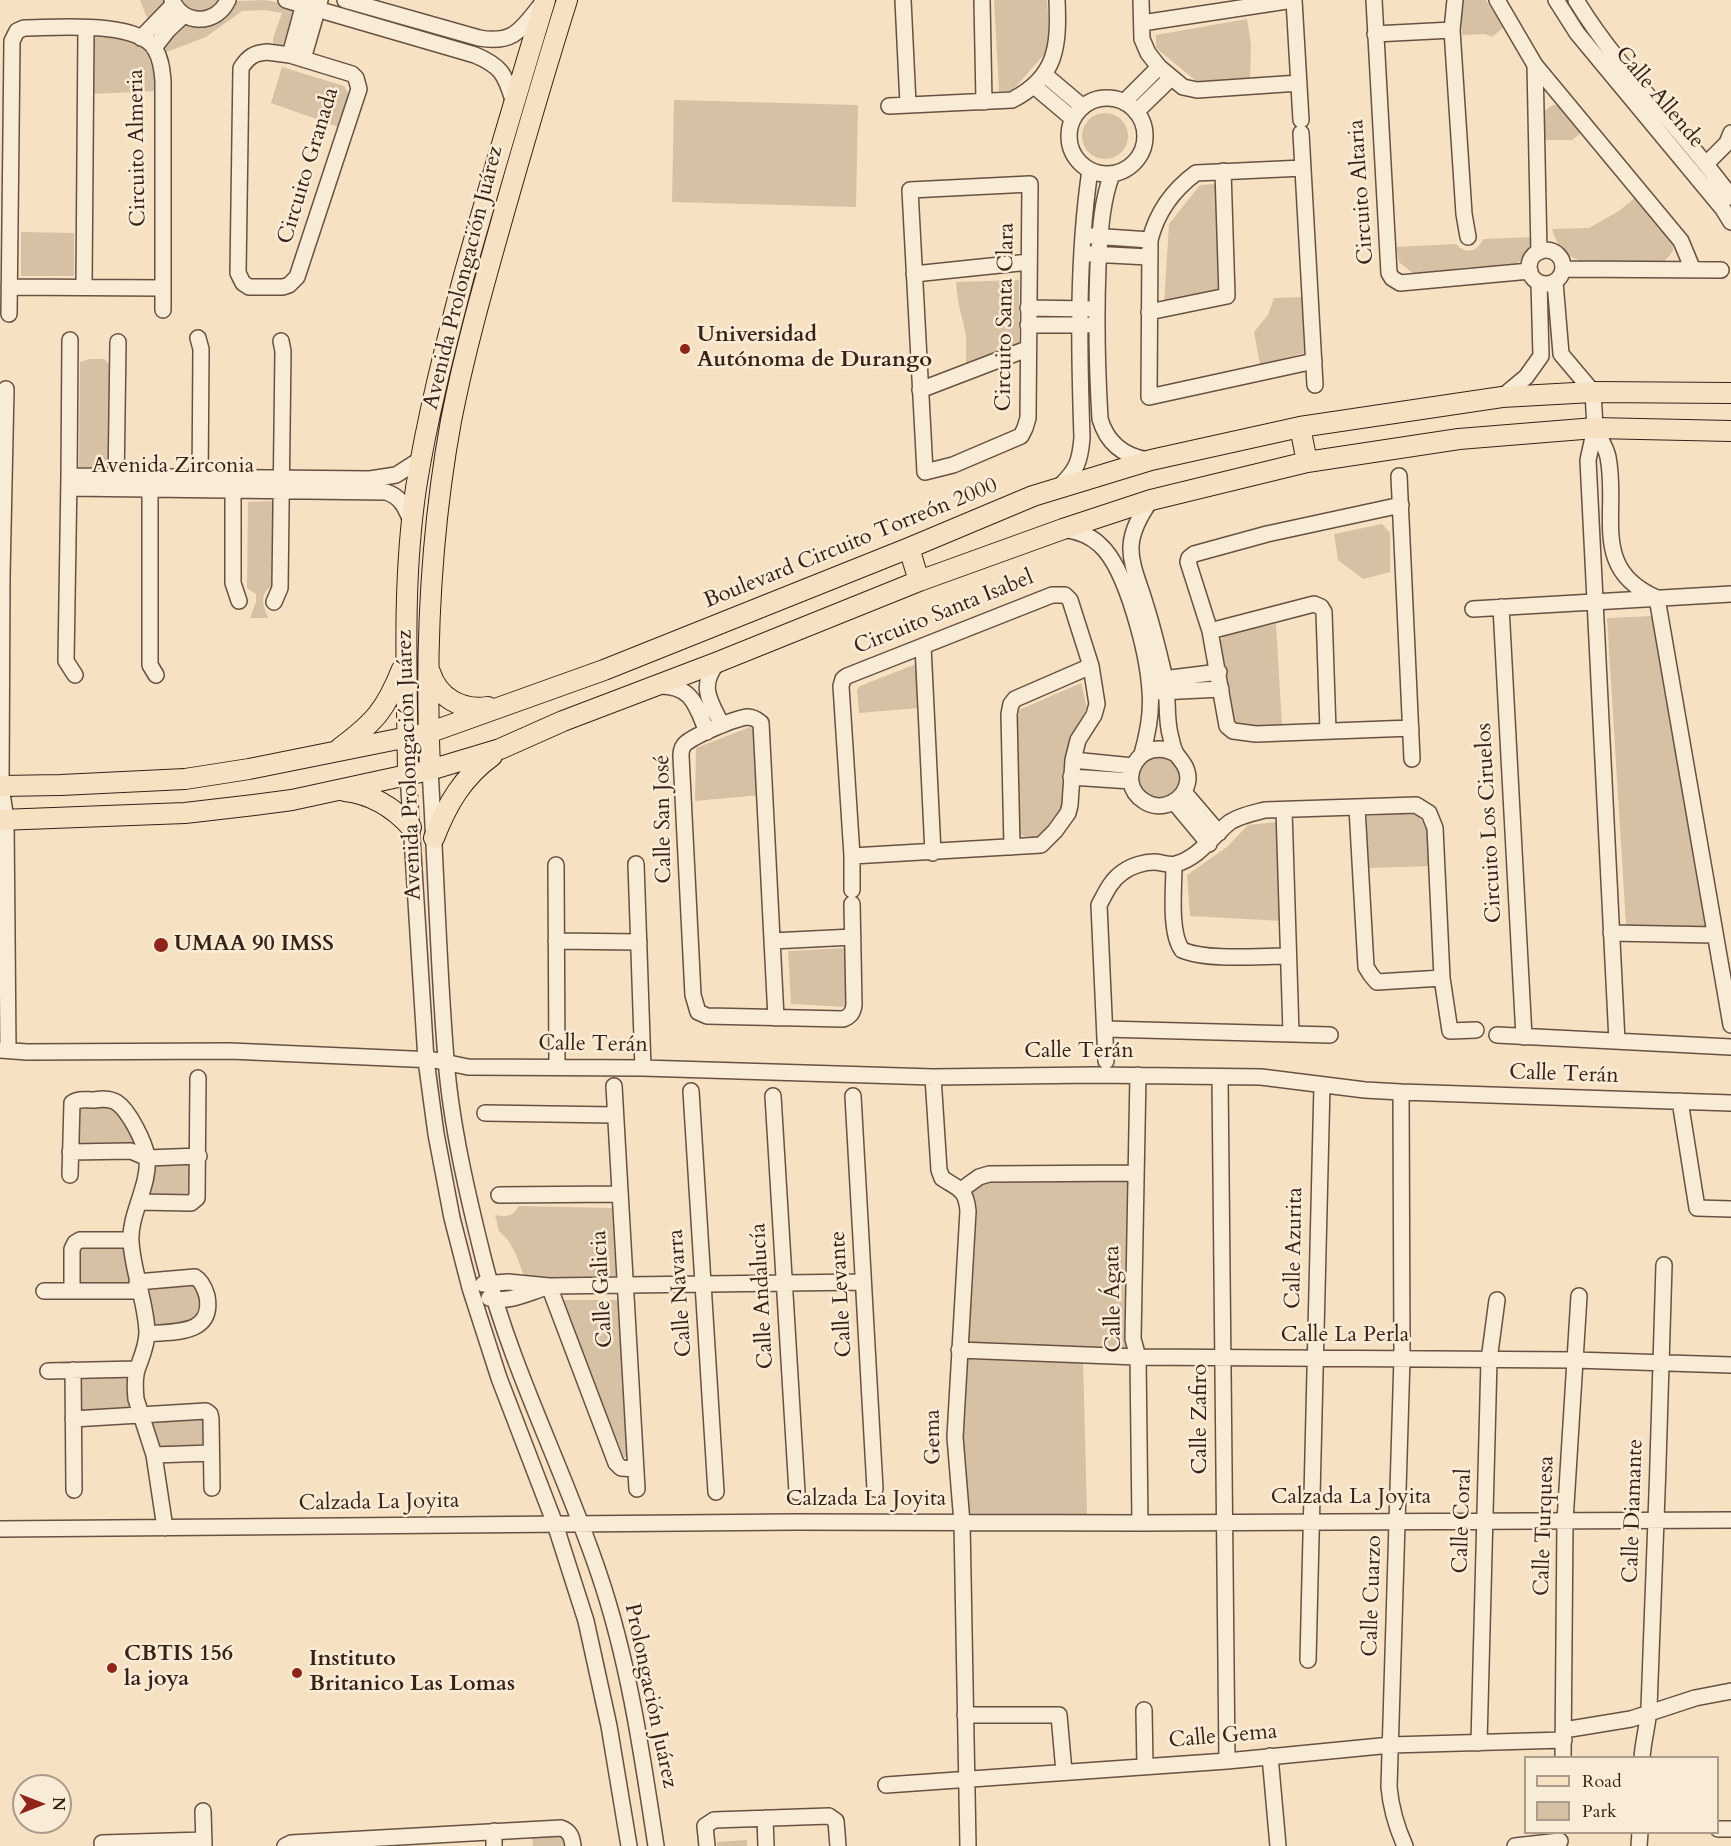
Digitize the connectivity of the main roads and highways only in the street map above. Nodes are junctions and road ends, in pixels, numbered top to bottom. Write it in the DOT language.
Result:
graph roads {
  1 [pos="567,0"];
  2 [pos="545,1"];
  3 [pos="483,204"];
  4 [pos="504,212"];
  5 [pos="1731,393"];
  6 [pos="1300,427"];
  7 [pos="1731,431"];
  8 [pos="1307,462"];
  9 [pos="909,548"];
  10 [pos="919,581"];
  11 [pos="405,661"];
  12 [pos="428,663"];
  13 [pos="509,705"];
  14 [pos="428,733"];
  15 [pos="408,738"];
  16 [pos="500,749"];
  17 [pos="335,752"];
  18 [pos="430,770"];
  19 [pos="408,774"];
  20 [pos="1,786"];
  21 [pos="336,789"];
  22 [pos="3,820"];
  23 [pos="411,827"];
  24 [pos="434,838"];
  1 -- 4 [label="main road, Avenida Prolongación Juárez"];
  2 -- 3 [label="main road, Avenida Prolongación Juárez"];
  3 -- 4 [label="main road"];
  3 -- 11 [label="main road, Avenida Prolongación Juárez"];
  4 -- 12 [label="main road, Avenida Prolongación Juárez"];
  5 -- 6 [label="main road, Boulevard Circuito Torreón 2000"];
  6 -- 8 [label="main road"];
  6 -- 9 [label="main road, Boulevard Circuito Torreón 2000"];
  7 -- 8 [label="main road"];
  8 -- 10 [label="main road"];
  9 -- 10 [label="main road"];
  9 -- 13 [label="main road, Boulevard Circuito Torreón 2000"];
  10 -- 16 [label="main road"];
  11 -- 15 [label="main road, Avenida Prolongación Juárez"];
  11 -- 17 [label="main road"];
  12 -- 13 [label="main road"];
  12 -- 14 [label="main road, Avenida Prolongación Juárez"];
  13 -- 14 [label="main road, Boulevard Circuito Torreón 2000"];
  14 -- 15 [label="main road, Boulevard Circuito Torreón 2000"];
  14 -- 18 [label="main road, Avenida Prolongación Juárez"];
  15 -- 17 [label="main road, Boulevard Circuito Torreón 2000"];
  15 -- 19 [label="main road, Avenida Prolongación Juárez"];
  16 -- 18 [label="main road"];
  16 -- 24 [label="main road"];
  17 -- 20 [label="main road, Boulevard Circuito Torreón 2000"];
  18 -- 19 [label="main road"];
  19 -- 21 [label="main road"];
  21 -- 22 [label="main road"];
  21 -- 23 [label="main road"];
}
